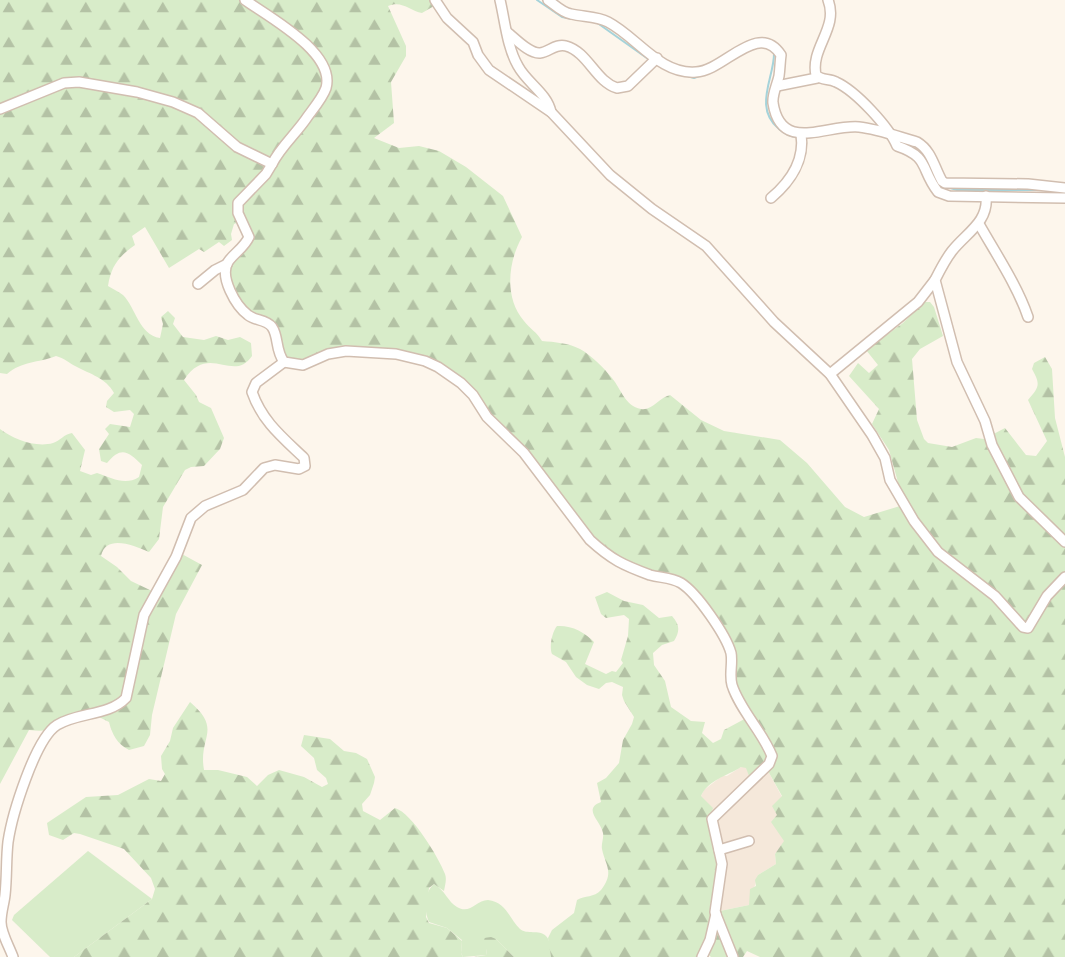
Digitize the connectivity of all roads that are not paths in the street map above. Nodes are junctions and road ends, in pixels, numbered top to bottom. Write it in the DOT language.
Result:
graph roads {
  1 [pos="245,0"];
  2 [pos="435,0"];
  3 [pos="500,0"];
  4 [pos="548,0"];
  5 [pos="828,0"];
  6 [pos="507,32"];
  7 [pos="655,60"];
  8 [pos="817,78"];
  9 [pos="777,86"];
  10 [pos="0,109"];
  11 [pos="551,112"];
  12 [pos="802,137"];
  13 [pos="894,139"];
  14 [pos="272,164"];
  15 [pos="1065,188"];
  16 [pos="986,196"];
  17 [pos="771,198"];
  18 [pos="1065,198"];
  19 [pos="979,224"];
  20 [pos="227,264"];
  21 [pos="935,280"];
  22 [pos="198,284"];
  23 [pos="1028,317"];
  24 [pos="284,362"];
  25 [pos="830,374"];
  26 [pos="1065,542"];
  27 [pos="1065,578"];
  28 [pos="749,841"];
  29 [pos="719,850"];
  30 [pos="716,914"];
  31 [pos="13,957"];
  32 [pos="702,957"];
  33 [pos="733,957"];
  1 -- 14 [label="street"];
  2 -- 11 [label="street"];
  3 -- 6 [label="street"];
  4 -- 7 [label="street"];
  5 -- 8 [label="street"];
  6 -- 7 [label="street"];
  6 -- 11 [label="street"];
  7 -- 9 [label="street"];
  8 -- 9 [label="street"];
  8 -- 13 [label="street"];
  9 -- 12 [label="street"];
  10 -- 14 [label="street"];
  11 -- 25 [label="street"];
  12 -- 13 [label="street"];
  12 -- 17 [label="street"];
  13 -- 15 [label="street"];
  13 -- 16 [label="street"];
  14 -- 20 [label="street"];
  16 -- 18 [label="street"];
  16 -- 19 [label="street"];
  19 -- 21 [label="street"];
  19 -- 23 [label="street"];
  20 -- 22 [label="street"];
  20 -- 24 [label="street"];
  21 -- 25 [label="street"];
  21 -- 26 [label="street"];
  24 -- 29 [label="street"];
  24 -- 31 [label="street"];
  25 -- 27 [label="street"];
  28 -- 29 [label="street"];
  29 -- 30 [label="street"];
  30 -- 32 [label="street"];
  30 -- 33 [label="street"];
}
